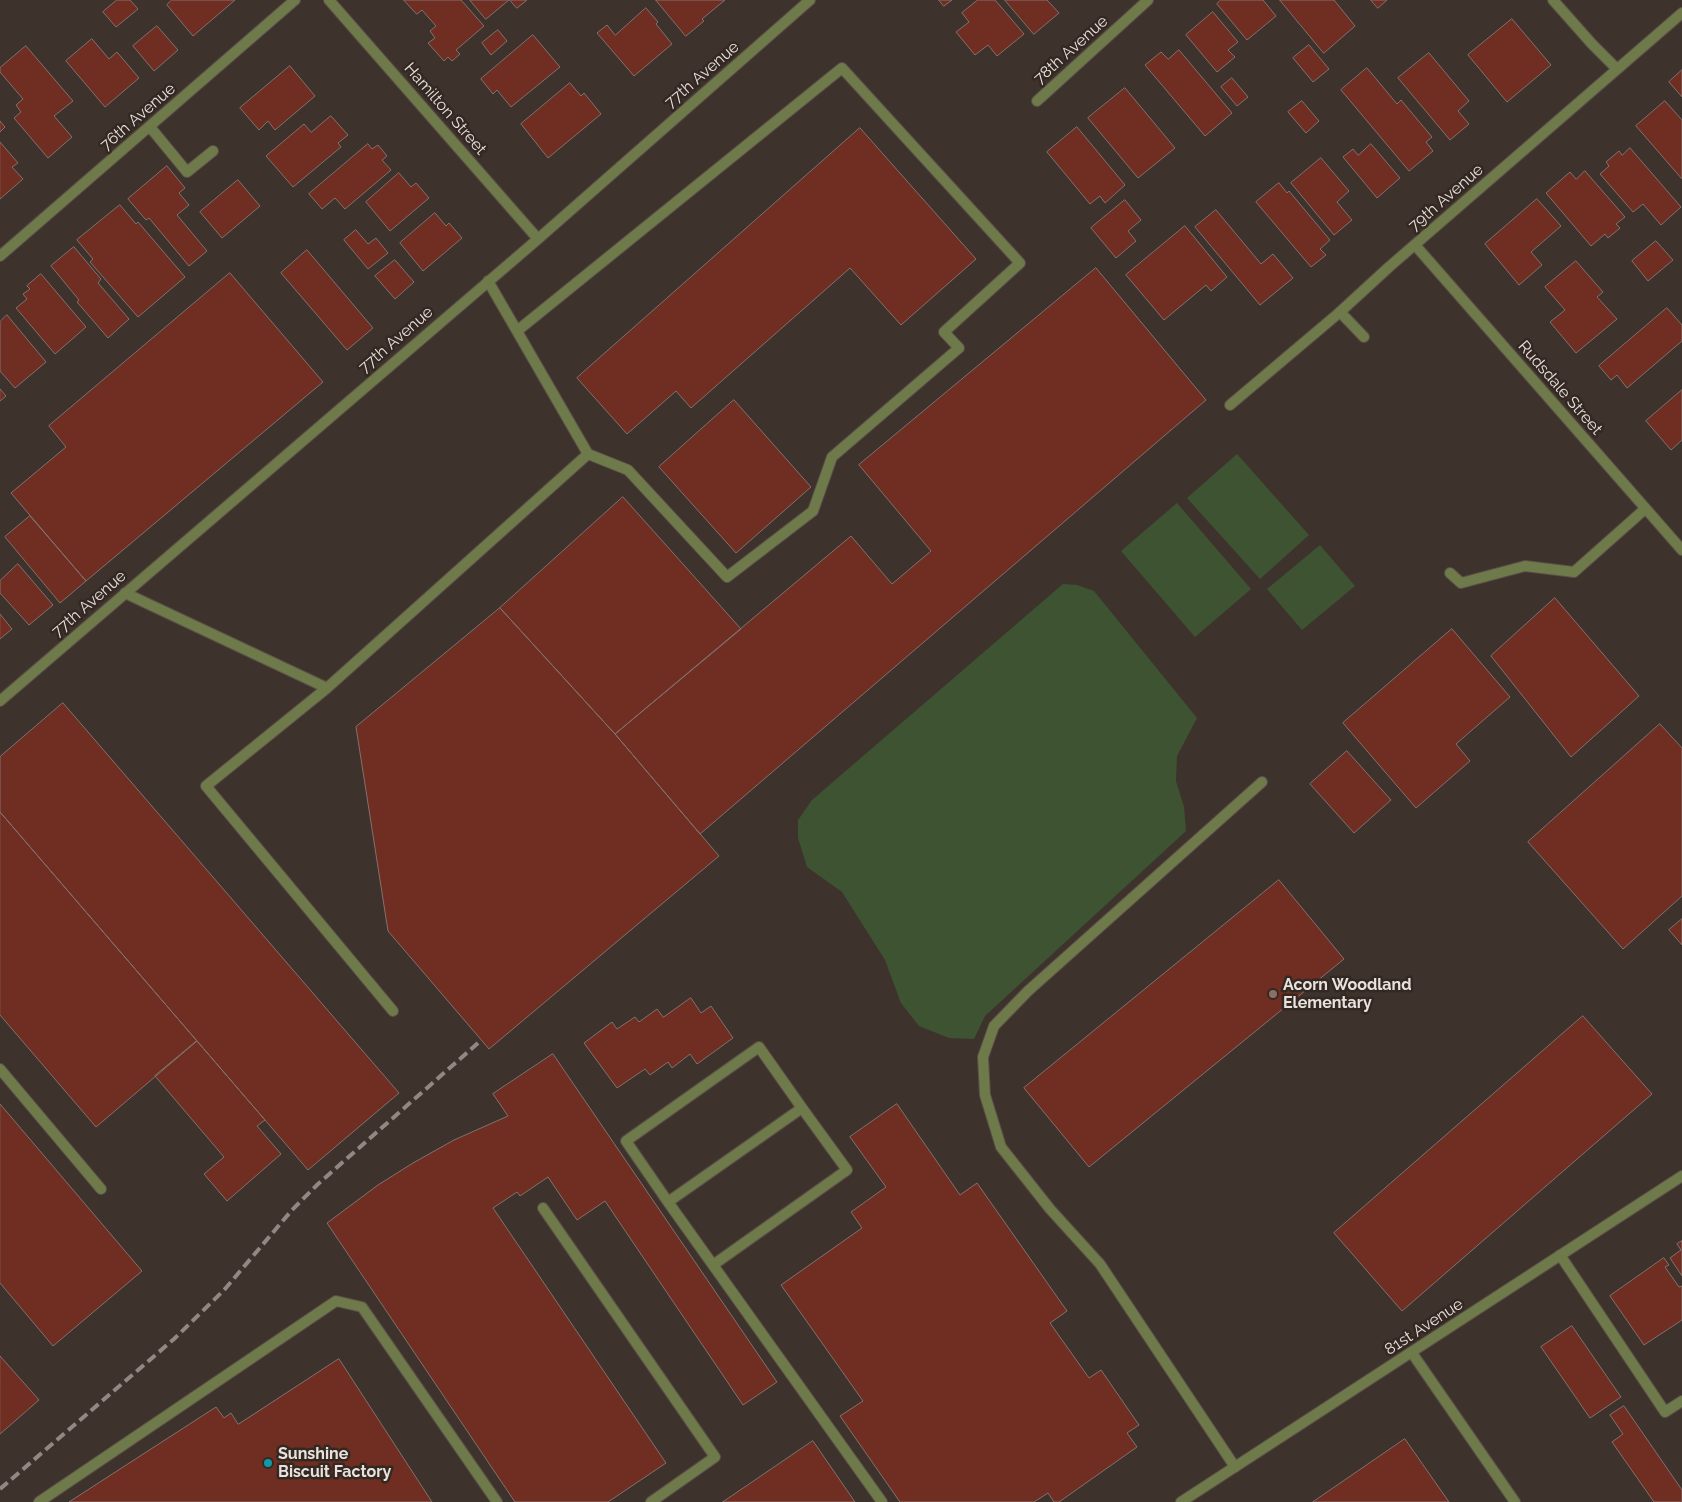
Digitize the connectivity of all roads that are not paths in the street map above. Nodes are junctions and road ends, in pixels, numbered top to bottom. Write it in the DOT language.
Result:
graph roads {
  1 [pos="295,0"];
  2 [pos="329,0"];
  3 [pos="810,0"];
  4 [pos="1148,0"];
  5 [pos="1553,0"];
  6 [pos="1682,13"];
  7 [pos="1617,69"];
  8 [pos="1037,101"];
  9 [pos="150,126"];
  10 [pos="213,151"];
  11 [pos="538,239"];
  12 [pos="1415,245"];
  13 [pos="0,256"];
  14 [pos="488,281"];
  15 [pos="1340,312"];
  16 [pos="517,331"];
  17 [pos="1364,337"];
  18 [pos="1230,405"];
  19 [pos="588,454"];
  20 [pos="1645,509"];
  21 [pos="1682,550"];
  22 [pos="1450,573"];
  23 [pos="125,594"];
  24 [pos="327,688"];
  25 [pos="0,701"];
  26 [pos="1262,782"];
  27 [pos="393,1011"];
  28 [pos="0,1069"];
  29 [pos="802,1108"];
  30 [pos="1682,1176"];
  31 [pos="101,1189"];
  32 [pos="668,1202"];
  33 [pos="542,1208"];
  34 [pos="1560,1255"];
  35 [pos="713,1265"];
  36 [pos="1412,1352"];
  37 [pos="1682,1401"];
  38 [pos="1235,1467"];
  39 [pos="39,1502"];
  40 [pos="497,1502"];
  41 [pos="651,1502"];
  42 [pos="882,1502"];
  43 [pos="1181,1502"];
  44 [pos="1514,1502"];
  1 -- 9 [label="street, 76th Avenue"];
  2 -- 11 [label="street, Hamilton Street"];
  3 -- 11 [label="street, 77th Avenue"];
  4 -- 8 [label="street, 78th Avenue"];
  5 -- 7 [label="street"];
  6 -- 7 [label="street, 79th Avenue"];
  7 -- 12 [label="street, 79th Avenue"];
  9 -- 10 [label="street"];
  9 -- 13 [label="street, 76th Avenue"];
  11 -- 14 [label="street, 77th Avenue"];
  12 -- 15 [label="street, 79th Avenue"];
  12 -- 20 [label="street, Rudsdale Street"];
  14 -- 16 [label="street"];
  14 -- 23 [label="street, 77th Avenue"];
  15 -- 17 [label="street"];
  15 -- 18 [label="street, 79th Avenue"];
  16 -- 19 [label="street"];
  16 -- 19 [label="street"];
  19 -- 24 [label="street"];
  20 -- 21 [label="street, Rudsdale Street"];
  20 -- 22 [label="street"];
  23 -- 24 [label="street"];
  23 -- 25 [label="street, 77th Avenue"];
  24 -- 27 [label="street"];
  26 -- 38 [label="street"];
  28 -- 31 [label="street"];
  29 -- 32 [label="street"];
  29 -- 32 [label="street"];
  29 -- 35 [label="street"];
  30 -- 34 [label="street, 81st Avenue"];
  32 -- 35 [label="street"];
  33 -- 41 [label="street"];
  34 -- 36 [label="street, 81st Avenue"];
  34 -- 37 [label="street"];
  35 -- 42 [label="street"];
  36 -- 38 [label="street, 81st Avenue"];
  36 -- 44 [label="street"];
  38 -- 43 [label="street, 81st Avenue"];
  39 -- 40 [label="street"];
}
